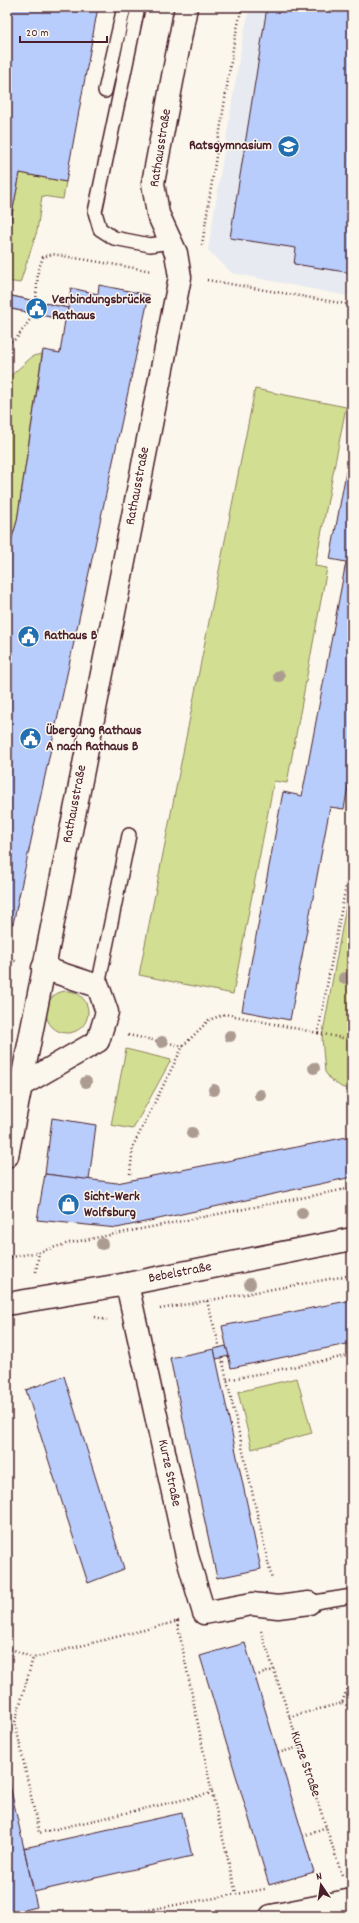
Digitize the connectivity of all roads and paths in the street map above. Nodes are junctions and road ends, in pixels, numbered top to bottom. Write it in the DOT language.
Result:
graph roads {
  1 [pos="124,7"];
  2 [pos="138,7"];
  3 [pos="186,7"];
  4 [pos="242,7"];
  5 [pos="105,91"];
  6 [pos="170,242"];
  7 [pos="202,247"];
  8 [pos="180,277"];
  9 [pos="36,301"];
  10 [pos="352,305"];
  11 [pos="34,314"];
  12 [pos="7,343"];
  13 [pos="129,835"];
  14 [pos="352,854"];
  15 [pos="43,968"];
  16 [pos="98,986"];
  17 [pos="102,1028"];
  18 [pos="318,1033"];
  19 [pos="352,1040"];
  20 [pos="183,1046"];
  21 [pos="20,1086"];
  22 [pos="7,1156"];
  23 [pos="130,1174"];
  24 [pos="352,1188"];
  25 [pos="352,1239"];
  26 [pos="39,1252"];
  27 [pos="7,1258"];
  28 [pos="352,1275"];
  29 [pos="127,1284"];
  30 [pos="33,1300"];
  31 [pos="208,1301"];
  32 [pos="7,1304"];
  33 [pos="134,1314"];
  34 [pos="92,1317"];
  35 [pos="106,1319"];
  36 [pos="108,1327"];
  37 [pos="220,1348"];
  38 [pos="352,1355"];
  39 [pos="222,1358"];
  40 [pos="227,1380"];
  41 [pos="352,1596"];
  42 [pos="309,1603"];
  43 [pos="252,1604"];
  44 [pos="278,1607"];
  45 [pos="204,1613"];
  46 [pos="175,1614"];
  47 [pos="177,1622"];
  48 [pos="7,1647"];
  49 [pos="33,1658"];
  50 [pos="273,1670"];
  51 [pos="352,1675"];
  52 [pos="255,1676"];
  53 [pos="342,1703"];
  54 [pos="352,1708"];
  55 [pos="289,1717"];
  56 [pos="299,1747"];
  57 [pos="278,1754"];
  58 [pos="212,1793"];
  59 [pos="326,1827"];
  60 [pos="303,1836"];
  61 [pos="343,1878"];
  62 [pos="352,1900"];
  63 [pos="114,1916"];
  64 [pos="271,1916"];
  1 -- 5 [label="lane"];
  2 -- 6 [label="lane"];
  3 -- 6 [label="street, Rathausstraße"];
  4 -- 7 [label="path"];
  6 -- 8 [label="street, Rathausstraße"];
  8 -- 9 [label="path"];
  8 -- 10 [label="path"];
  8 -- 15 [label="street, Rathausstraße"];
  11 -- 12 [label="path"];
  13 -- 16 [label="lane"];
  14 -- 18 [label="path"];
  15 -- 16 [label="street"];
  15 -- 21 [label="street, Rathausstraße"];
  16 -- 17 [label="street"];
  17 -- 20 [label="path"];
  17 -- 21 [label="street"];
  18 -- 19 [label="path"];
  18 -- 20 [label="path"];
  20 -- 23 [label="path"];
  21 -- 22 [label="street, Rathausstraße"];
  24 -- 26 [label="path"];
  25 -- 29 [label="street, Bebelstraße"];
  26 -- 27 [label="path"];
  26 -- 30 [label="path"];
  28 -- 31 [label="path"];
  29 -- 30 [label="street, Bebelstraße"];
  29 -- 33 [label="street, Kurze Straße"];
  30 -- 32 [label="street, Bebelstraße"];
  31 -- 33 [label="path"];
  31 -- 37 [label="path"];
  33 -- 35 [label="path"];
  33 -- 45 [label="street, Kurze Straße"];
  34 -- 35 [label="path"];
  35 -- 36 [label="path"];
  38 -- 40 [label="path"];
  39 -- 40 [label="path"];
  40 -- 44 [label="path"];
  41 -- 42 [label="lane"];
  42 -- 44 [label="street"];
  43 -- 44 [label="street"];
  43 -- 45 [label="street"];
  43 -- 50 [label="path, Kurze Straße"];
  45 -- 47 [label="path"];
  46 -- 47 [label="path"];
  47 -- 49 [label="path"];
  47 -- 58 [label="path"];
  48 -- 49 [label="path"];
  49 -- 58 [label="path"];
  50 -- 52 [label="path"];
  50 -- 55 [label="path, Kurze Straße"];
  51 -- 53 [label="path"];
  53 -- 54 [label="path"];
  53 -- 55 [label="path"];
  55 -- 56 [label="path, Kurze Straße"];
  56 -- 57 [label="path"];
  56 -- 59 [label="path, Kurze Straße"];
  58 -- 63 [label="path"];
  59 -- 60 [label="path"];
  59 -- 61 [label="path, Kurze Straße"];
  62 -- 64 [label="street"];
}
